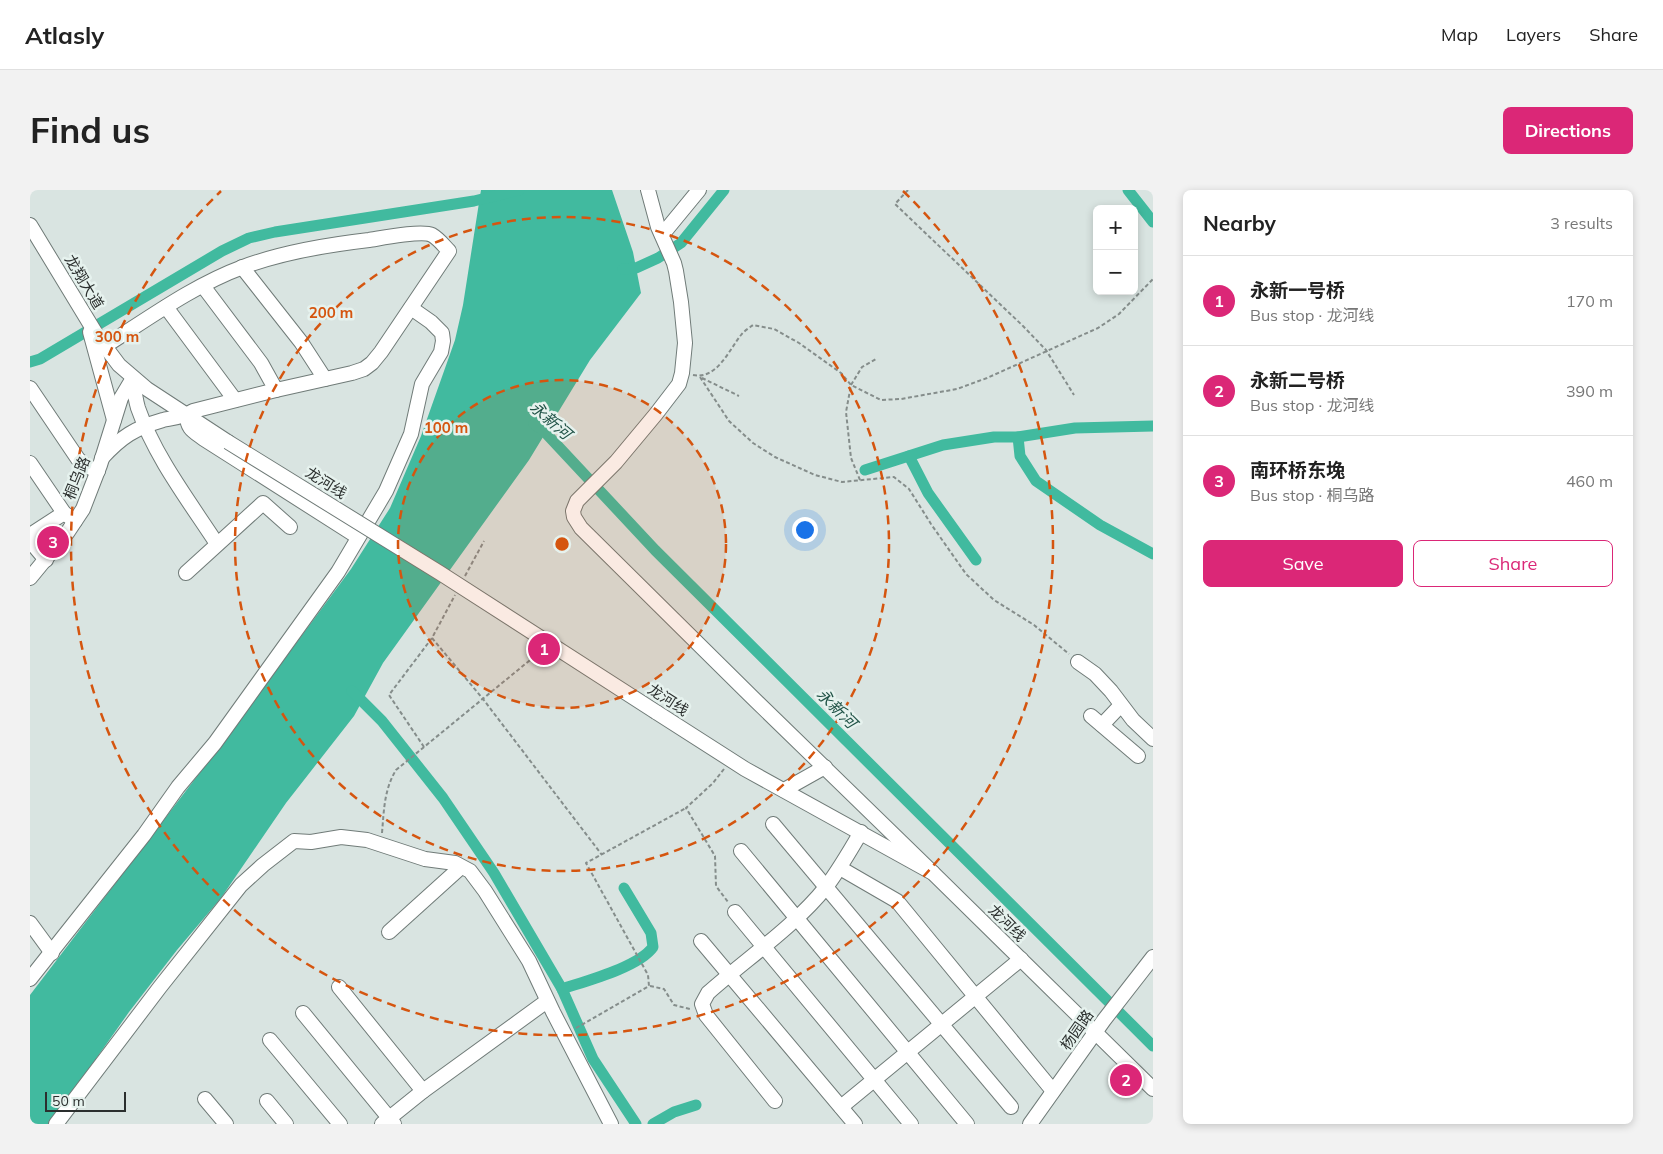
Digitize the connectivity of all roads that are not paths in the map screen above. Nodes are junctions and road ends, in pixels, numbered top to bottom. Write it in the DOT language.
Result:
graph roads {
  1 [pos="648,190"];
  2 [pos="700,190"];
  3 [pos="30,225"];
  4 [pos="662,238"];
  5 [pos="242,267"];
  6 [pos="203,286"];
  7 [pos="166,308"];
  8 [pos="410,308"];
  9 [pos="86,317"];
  10 [pos="102,341"];
  11 [pos="132,378"];
  12 [pos="325,379"];
  13 [pos="30,388"];
  14 [pos="276,390"];
  15 [pos="235,400"];
  16 [pos="187,415"];
  17 [pos="114,421"];
  18 [pos="145,426"];
  19 [pos="102,458"];
  20 [pos="30,463"];
  21 [pos="98,471"];
  22 [pos="69,517"];
  23 [pos="290,526"];
  24 [pos="30,535"];
  25 [pos="358,537"];
  26 [pos="30,541"];
  27 [pos="217,544"];
  28 [pos="46,560"];
  29 [pos="186,573"];
  30 [pos="30,578"];
  31 [pos="1078,662"];
  32 [pos="1121,705"];
  33 [pos="1090,716"];
  34 [pos="1132,720"];
  35 [pos="1102,725"];
  36 [pos="1150,736"];
  37 [pos="1116,738"];
  38 [pos="825,767"];
  39 [pos="784,790"];
  40 [pos="773,824"];
  41 [pos="861,832"];
  42 [pos="741,851"];
  43 [pos="461,866"];
  44 [pos="840,868"];
  45 [pos="933,872"];
  46 [pos="826,887"];
  47 [pos="735,912"];
  48 [pos="796,917"];
  49 [pos="30,923"];
  50 [pos="389,932"];
  51 [pos="701,941"];
  52 [pos="764,946"];
  53 [pos="52,953"];
  54 [pos="1021,960"];
  55 [pos="1151,966"];
  56 [pos="729,974"];
  57 [pos="30,979"];
  58 [pos="339,987"];
  59 [pos="976,997"];
  60 [pos="547,1001"];
  61 [pos="303,1013"];
  62 [pos="942,1024"];
  63 [pos="1096,1033"];
  64 [pos="270,1040"];
  65 [pos="908,1053"];
  66 [pos="875,1080"];
  67 [pos="1153,1088"];
  68 [pos="423,1091"];
  69 [pos="1053,1092"];
  70 [pos="205,1099"];
  71 [pos="267,1101"];
  72 [pos="775,1101"];
  73 [pos="1011,1106"];
  74 [pos="841,1108"];
  75 [pos="389,1122"];
  76 [pos="56,1124"];
  77 [pos="226,1124"];
  78 [pos="286,1124"];
  79 [pos="340,1124"];
  80 [pos="612,1124"];
  81 [pos="855,1124"];
  82 [pos="911,1124"];
  83 [pos="966,1124"];
  84 [pos="1030,1124"];
  1 -- 4 [label="street"];
  2 -- 4 [label="street"];
  3 -- 9 [label="street, 龙翔大道"];
  4 -- 38 [label="street"];
  5 -- 6 [label="street"];
  5 -- 8 [label="street"];
  5 -- 12 [label="street"];
  6 -- 7 [label="street"];
  6 -- 14 [label="street"];
  7 -- 10 [label="street"];
  7 -- 15 [label="street"];
  8 -- 12 [label="street"];
  8 -- 25 [label="street"];
  9 -- 10 [label="street, 龙翔大道"];
  9 -- 17 [label="street"];
  10 -- 11 [label="street, 龙翔大道"];
  11 -- 16 [label="street, 龙河线"];
  11 -- 17 [label="street, 桐乌路"];
  11 -- 18 [label="street"];
  12 -- 14 [label="street"];
  13 -- 21 [label="street"];
  14 -- 15 [label="street"];
  15 -- 16 [label="street"];
  16 -- 18 [label="street"];
  16 -- 25 [label="street"];
  16 -- 39 [label="street, 龙河线, bridge"];
  17 -- 19 [label="street, 桐乌路"];
  18 -- 19 [label="street"];
  18 -- 27 [label="street"];
  19 -- 21 [label="street, 桐乌路"];
  20 -- 22 [label="street"];
  21 -- 22 [label="street, 桐乌路"];
  22 -- 24 [label="street"];
  22 -- 28 [label="street, 桐乌路"];
  23 -- 27 [label="street"];
  25 -- 53 [label="street"];
  26 -- 28 [label="street"];
  27 -- 29 [label="street"];
  28 -- 30 [label="street, 桐乌路"];
  31 -- 32 [label="street"];
  32 -- 34 [label="street"];
  32 -- 35 [label="street"];
  33 -- 35 [label="street"];
  34 -- 36 [label="street"];
  34 -- 37 [label="street"];
  35 -- 37 [label="street"];
  36 -- 37 [label="street"];
  38 -- 39 [label="street"];
  38 -- 45 [label="street"];
  39 -- 41 [label="street, 龙河线"];
  40 -- 46 [label="street"];
  41 -- 44 [label="street"];
  41 -- 45 [label="street, 龙河线"];
  42 -- 48 [label="street"];
  43 -- 50 [label="street"];
  43 -- 60 [label="street"];
  43 -- 76 [label="street"];
  44 -- 46 [label="street"];
  44 -- 59 [label="street"];
  45 -- 54 [label="street, 龙河线"];
  46 -- 48 [label="street"];
  46 -- 62 [label="street"];
  47 -- 52 [label="street"];
  48 -- 52 [label="street"];
  48 -- 65 [label="street"];
  49 -- 53 [label="street"];
  51 -- 56 [label="street"];
  52 -- 56 [label="street"];
  52 -- 66 [label="street"];
  53 -- 57 [label="street"];
  54 -- 59 [label="street"];
  54 -- 63 [label="street, 龙河线"];
  55 -- 63 [label="street, 杨园路"];
  56 -- 72 [label="street"];
  56 -- 74 [label="street"];
  58 -- 68 [label="street"];
  59 -- 62 [label="street"];
  59 -- 69 [label="street"];
  60 -- 68 [label="street"];
  60 -- 80 [label="street"];
  61 -- 75 [label="street"];
  62 -- 65 [label="street"];
  62 -- 73 [label="street"];
  63 -- 67 [label="street, 龙河线"];
  63 -- 69 [label="street, 杨园路"];
  64 -- 79 [label="street"];
  65 -- 66 [label="street"];
  65 -- 83 [label="street"];
  66 -- 74 [label="street"];
  66 -- 82 [label="street"];
  68 -- 75 [label="street"];
  69 -- 84 [label="street, 杨园路"];
  70 -- 77 [label="street"];
  71 -- 78 [label="street"];
  74 -- 81 [label="street"];
}
